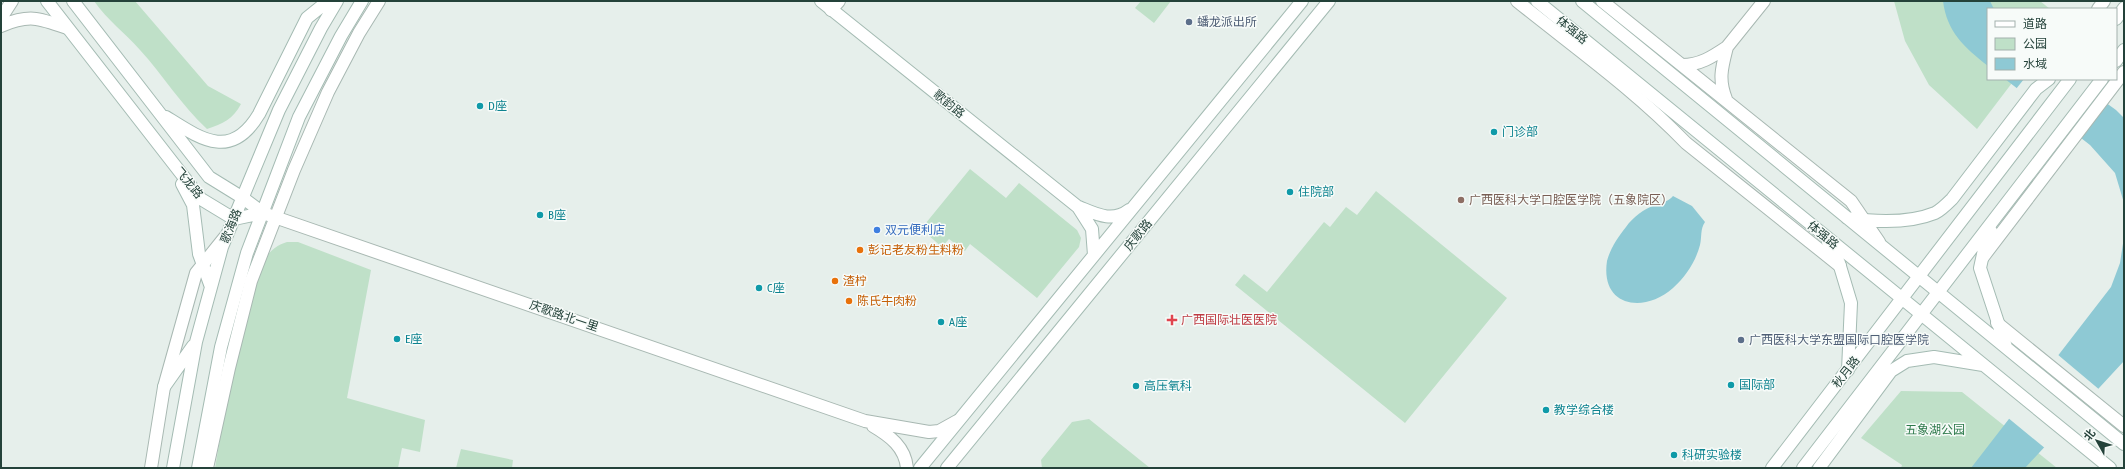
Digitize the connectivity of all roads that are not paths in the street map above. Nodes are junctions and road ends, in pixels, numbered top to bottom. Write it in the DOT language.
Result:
graph roads {
  1 [pos="12,1"];
  2 [pos="46,1"];
  3 [pos="73,1"];
  4 [pos="318,1"];
  5 [pos="328,1"];
  6 [pos="337,1"];
  7 [pos="362,1"];
  8 [pos="379,1"];
  9 [pos="821,1"];
  10 [pos="1302,1"];
  11 [pos="1329,1"];
  12 [pos="1517,1"];
  13 [pos="1537,1"];
  14 [pos="1582,1"];
  15 [pos="1602,1"];
  16 [pos="1764,1"];
  17 [pos="835,5"];
  18 [pos="2124,8"];
  19 [pos="1,18"];
  20 [pos="307,18"];
  21 [pos="1288,18"];
  22 [pos="2117,18"];
  23 [pos="1,26"];
  24 [pos="67,28"];
  25 [pos="1304,32"];
  26 [pos="1727,47"];
  27 [pos="1682,65"];
  28 [pos="2124,72"];
  29 [pos="2043,80"];
  30 [pos="2048,80"];
  31 [pos="2069,80"];
  32 [pos="2101,80"];
  33 [pos="2036,89"];
  34 [pos="1726,99"];
  35 [pos="159,112"];
  36 [pos="168,158"];
  37 [pos="243,198"];
  38 [pos="1135,205"];
  39 [pos="1078,207"];
  40 [pos="263,213"];
  41 [pos="1846,217"];
  42 [pos="1996,217"];
  43 [pos="275,218"];
  44 [pos="234,219"];
  45 [pos="1864,220"];
  46 [pos="229,231"];
  47 [pos="1826,237"];
  48 [pos="1883,248"];
  49 [pos="1094,255"];
  50 [pos="1982,257"];
  51 [pos="203,265"];
  52 [pos="1840,266"];
  53 [pos="1920,277"];
  54 [pos="211,287"];
  55 [pos="1938,292"];
  56 [pos="1902,300"];
  57 [pos="1920,314"];
  58 [pos="1997,323"];
  59 [pos="196,342"];
  60 [pos="2006,348"];
  61 [pos="1988,367"];
  62 [pos="1848,370"];
  63 [pos="164,387"];
  64 [pos="959,420"];
  65 [pos="865,421"];
  66 [pos="2121,423"];
  67 [pos="2124,444"];
  68 [pos="199,464"];
  69 [pos="152,468"];
  70 [pos="173,468"];
  71 [pos="207,468"];
  72 [pos="907,468"];
  73 [pos="920,468"];
  74 [pos="947,468"];
  75 [pos="1772,468"];
  76 [pos="1803,468"];
  77 [pos="1819,468"];
  78 [pos="2110,468"];
  1 -- 19 [label="street"];
  2 -- 24 [label="street, 飞龙路"];
  3 -- 35 [label="street, 飞龙路"];
  4 -- 20 [label="street"];
  5 -- 20 [label="street"];
  6 -- 37 [label="street, 歌海路"];
  7 -- 40 [label="street, 歌海路"];
  8 -- 43 [label="street"];
  9 -- 17 [label="street, 歌韵路"];
  10 -- 21 [label="street, 庆歌路"];
  11 -- 25 [label="street, 庆歌路"];
  12 -- 52 [label="street"];
  13 -- 47 [label="street, 体强路"];
  14 -- 41 [label="street"];
  15 -- 27 [label="street"];
  16 -- 26 [label="street"];
  17 -- 39 [label="street, 歌韵路"];
  18 -- 22 [label="street"];
  20 -- 35 [label="street"];
  21 -- 25 [label="street"];
  21 -- 38 [label="street, 庆歌路"];
  23 -- 24 [label="street"];
  24 -- 36 [label="street, 飞龙路"];
  25 -- 74 [label="street, 庆歌路"];
  26 -- 27 [label="street"];
  26 -- 34 [label="street"];
  27 -- 34 [label="street"];
  28 -- 50 [label="street"];
  29 -- 33 [label="street"];
  30 -- 33 [label="street"];
  31 -- 53 [label="street, 秋月路"];
  32 -- 42 [label="street, 秋月路"];
  33 -- 45 [label="street"];
  34 -- 45 [label="street"];
  35 -- 37 [label="street, 飞龙路"];
  36 -- 44 [label="street, 飞龙路"];
  36 -- 51 [label="street"];
  37 -- 40 [label="street, 飞龙路"];
  37 -- 44 [label="street, 歌海路"];
  38 -- 39 [label="street, 歌韵路"];
  38 -- 49 [label="street, 庆歌路"];
  39 -- 49 [label="street, 歌韵路"];
  40 -- 43 [label="street, 庆歌路北一里"];
  40 -- 44 [label="street"];
  40 -- 68 [label="street, 歌海路"];
  41 -- 45 [label="street"];
  41 -- 48 [label="street"];
  42 -- 50 [label="street"];
  42 -- 55 [label="street, 秋月路"];
  43 -- 65 [label="street, 庆歌路北一里"];
  43 -- 71 [label="street"];
  44 -- 46 [label="street, 歌海路"];
  45 -- 48 [label="street"];
  46 -- 51 [label="street"];
  46 -- 54 [label="street, 歌海路"];
  47 -- 52 [label="street"];
  47 -- 56 [label="street, 体强路"];
  48 -- 53 [label="street"];
  49 -- 64 [label="street, 庆歌路"];
  50 -- 58 [label="street"];
  51 -- 54 [label="street"];
  51 -- 63 [label="street"];
  52 -- 62 [label="street"];
  53 -- 55 [label="street"];
  53 -- 56 [label="street, 秋月路"];
  54 -- 59 [label="street, 歌海路"];
  55 -- 57 [label="street, 秋月路"];
  55 -- 60 [label="street"];
  56 -- 57 [label="street, 体强路"];
  56 -- 62 [label="street, 秋月路"];
  57 -- 61 [label="street, 体强路"];
  57 -- 76 [label="street, 秋月路"];
  58 -- 60 [label="street"];
  58 -- 66 [label="street"];
  59 -- 63 [label="street"];
  59 -- 70 [label="street, 歌海路"];
  60 -- 67 [label="street"];
  61 -- 77 [label="street"];
  61 -- 78 [label="street, 体强路"];
  62 -- 75 [label="street, 秋月路"];
  63 -- 69 [label="street"];
  64 -- 65 [label="street, 庆歌路北一里"];
  64 -- 73 [label="street, 庆歌路"];
  65 -- 72 [label="street, 庆歌路北一里"];
}
